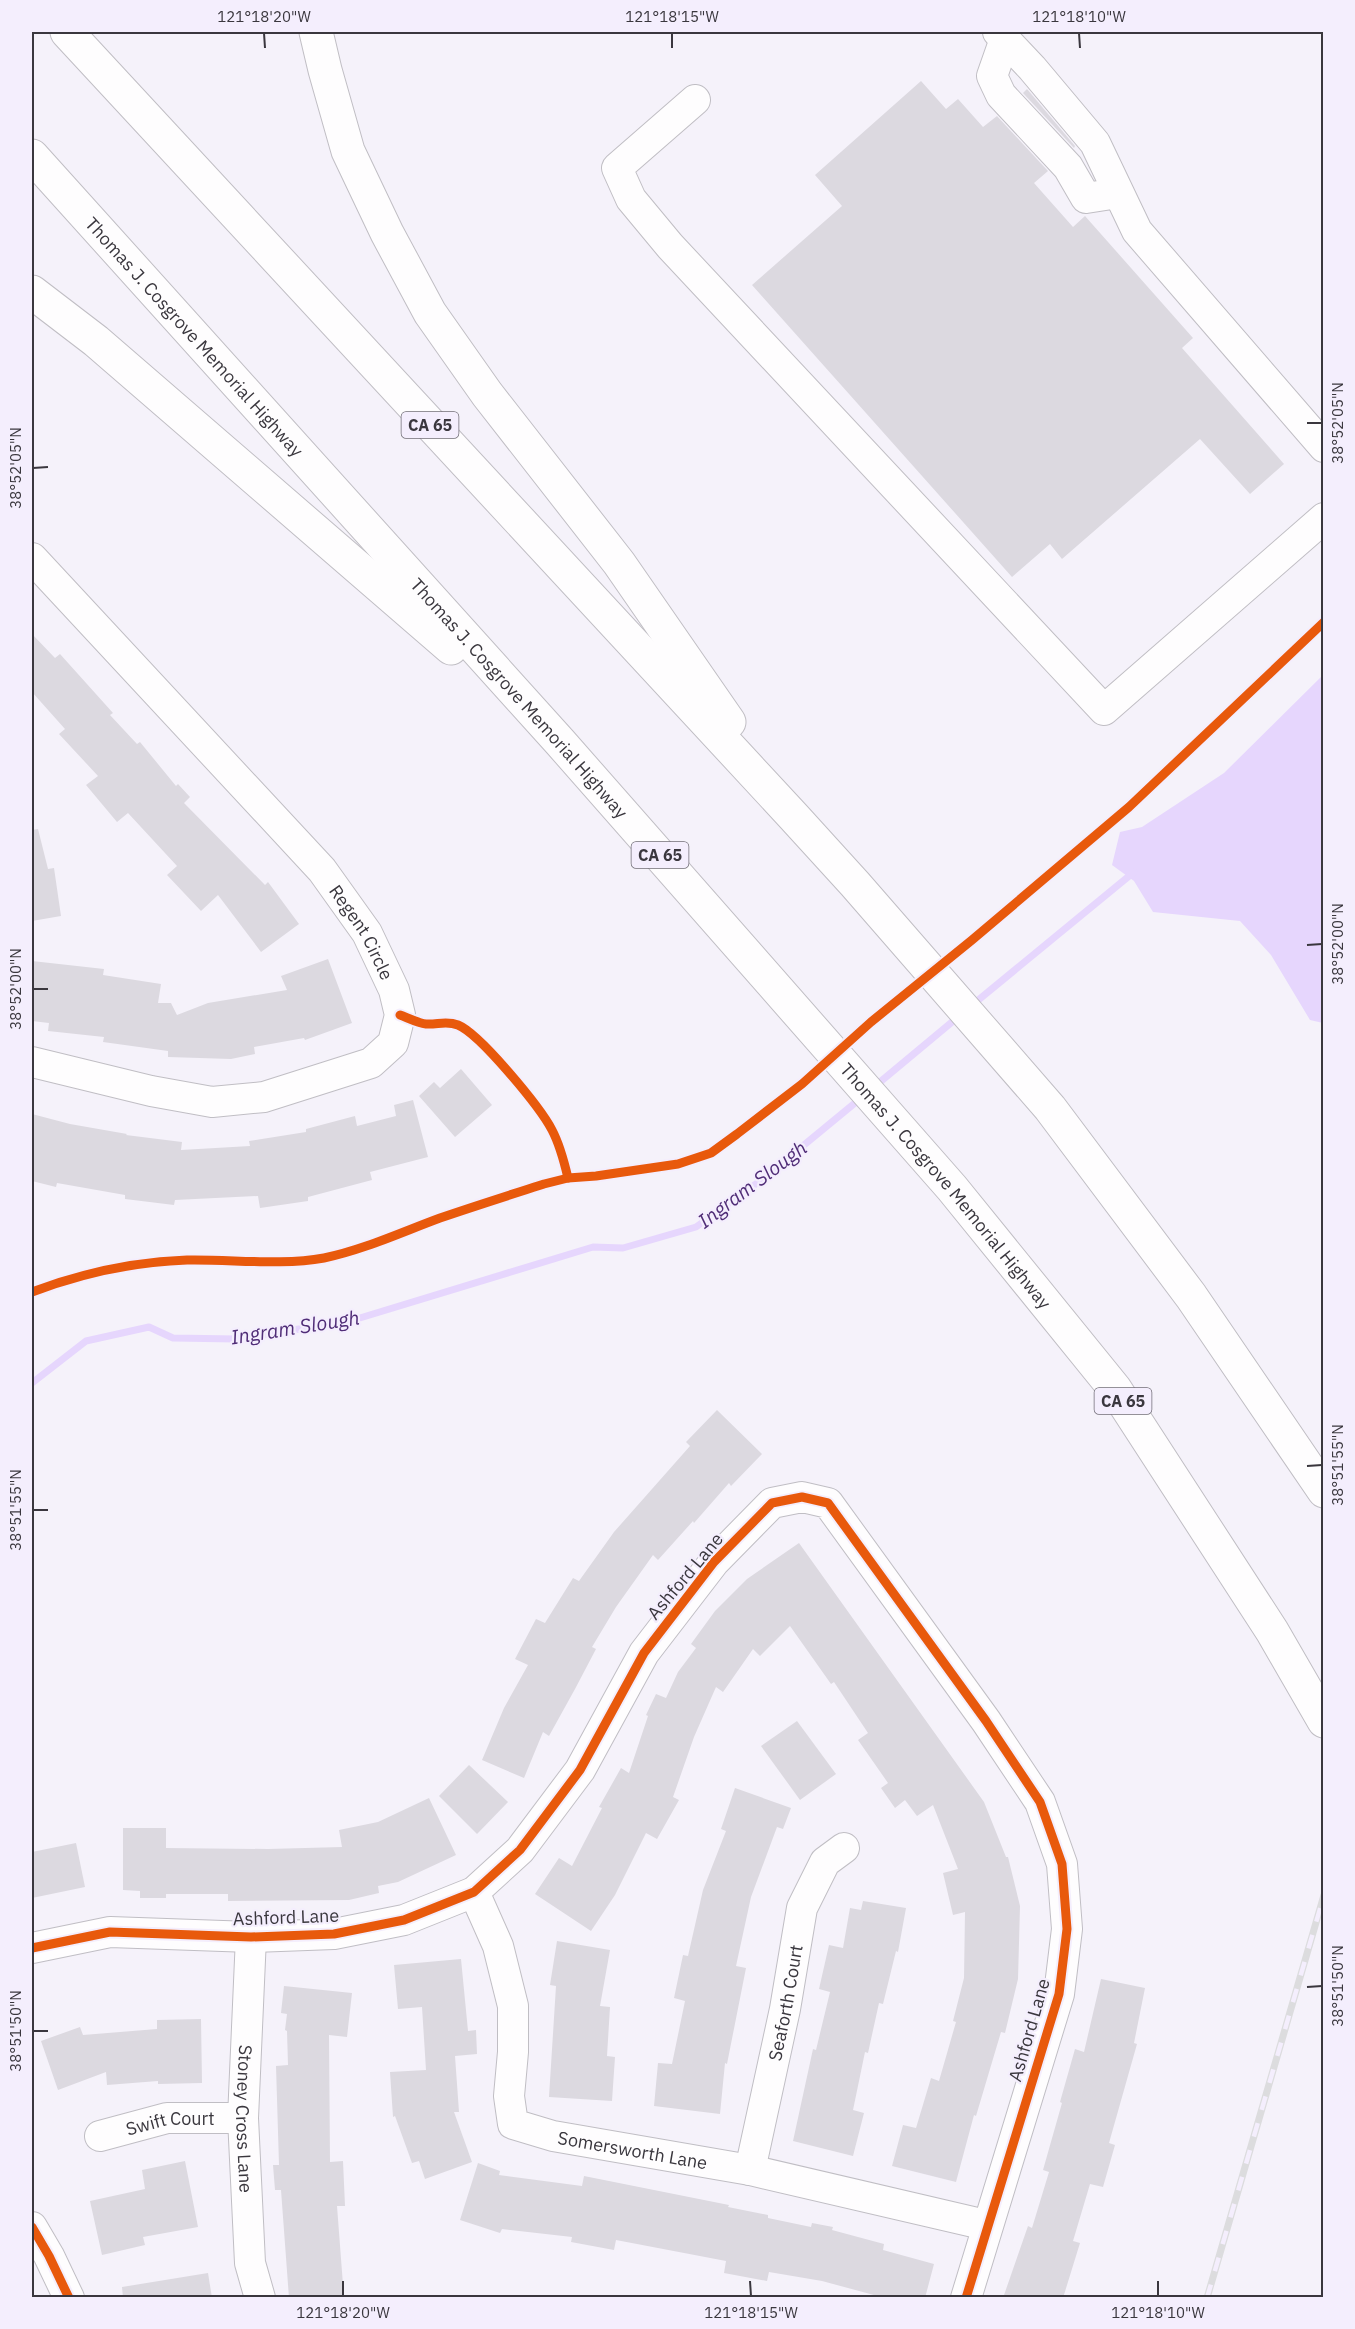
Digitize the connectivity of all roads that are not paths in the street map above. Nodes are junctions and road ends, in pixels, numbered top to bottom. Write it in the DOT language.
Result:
graph roads {
  1 [pos="67,32"];
  2 [pos="316,32"];
  3 [pos="1002,35"];
  4 [pos="695,100"];
  5 [pos="32,156"];
  6 [pos="1118,193"];
  7 [pos="32,292"];
  8 [pos="1323,447"];
  9 [pos="1323,518"];
  10 [pos="32,558"];
  11 [pos="560,742"];
  12 [pos="794,817"];
  13 [pos="32,1062"];
  14 [pos="1319,1483"];
  15 [pos="1323,1721"];
  16 [pos="844,1848"];
  17 [pos="474,1892"];
  18 [pos="251,1937"];
  19 [pos="32,1948"];
  20 [pos="243,2118"];
  21 [pos="100,2136"];
  22 [pos="750,2170"];
  23 [pos="987,2225"];
  24 [pos="32,2227"];
  25 [pos="69,2298"];
  26 [pos="260,2298"];
  27 [pos="966,2298"];
  1 -- 12 [label="highway, CA 65"];
  2 -- 12 [label="highway"];
  3 -- 6 [label="street"];
  3 -- 6 [label="street"];
  4 -- 9 [label="street"];
  5 -- 11 [label="highway, Thomas J. Cosgrove Memorial Highway / CA 65"];
  6 -- 8 [label="street"];
  7 -- 11 [label="highway"];
  10 -- 13 [label="street, Regent Circle"];
  11 -- 15 [label="highway, Thomas J. Cosgrove Memorial Highway / CA 65"];
  12 -- 14 [label="highway, CA 65"];
  16 -- 22 [label="street, Seaforth Court"];
  17 -- 18 [label="street, Ashford Lane"];
  17 -- 22 [label="street, Somersworth Lane"];
  17 -- 23 [label="street, Ashford Lane"];
  18 -- 19 [label="street, Ashford Lane"];
  18 -- 20 [label="street, Stoney Cross Lane"];
  20 -- 21 [label="street, Swift Court"];
  20 -- 26 [label="street, Stoney Cross Lane"];
  22 -- 23 [label="street, Somersworth Lane"];
  23 -- 27 [label="street, Ashford Lane"];
  24 -- 25 [label="street"];
}
